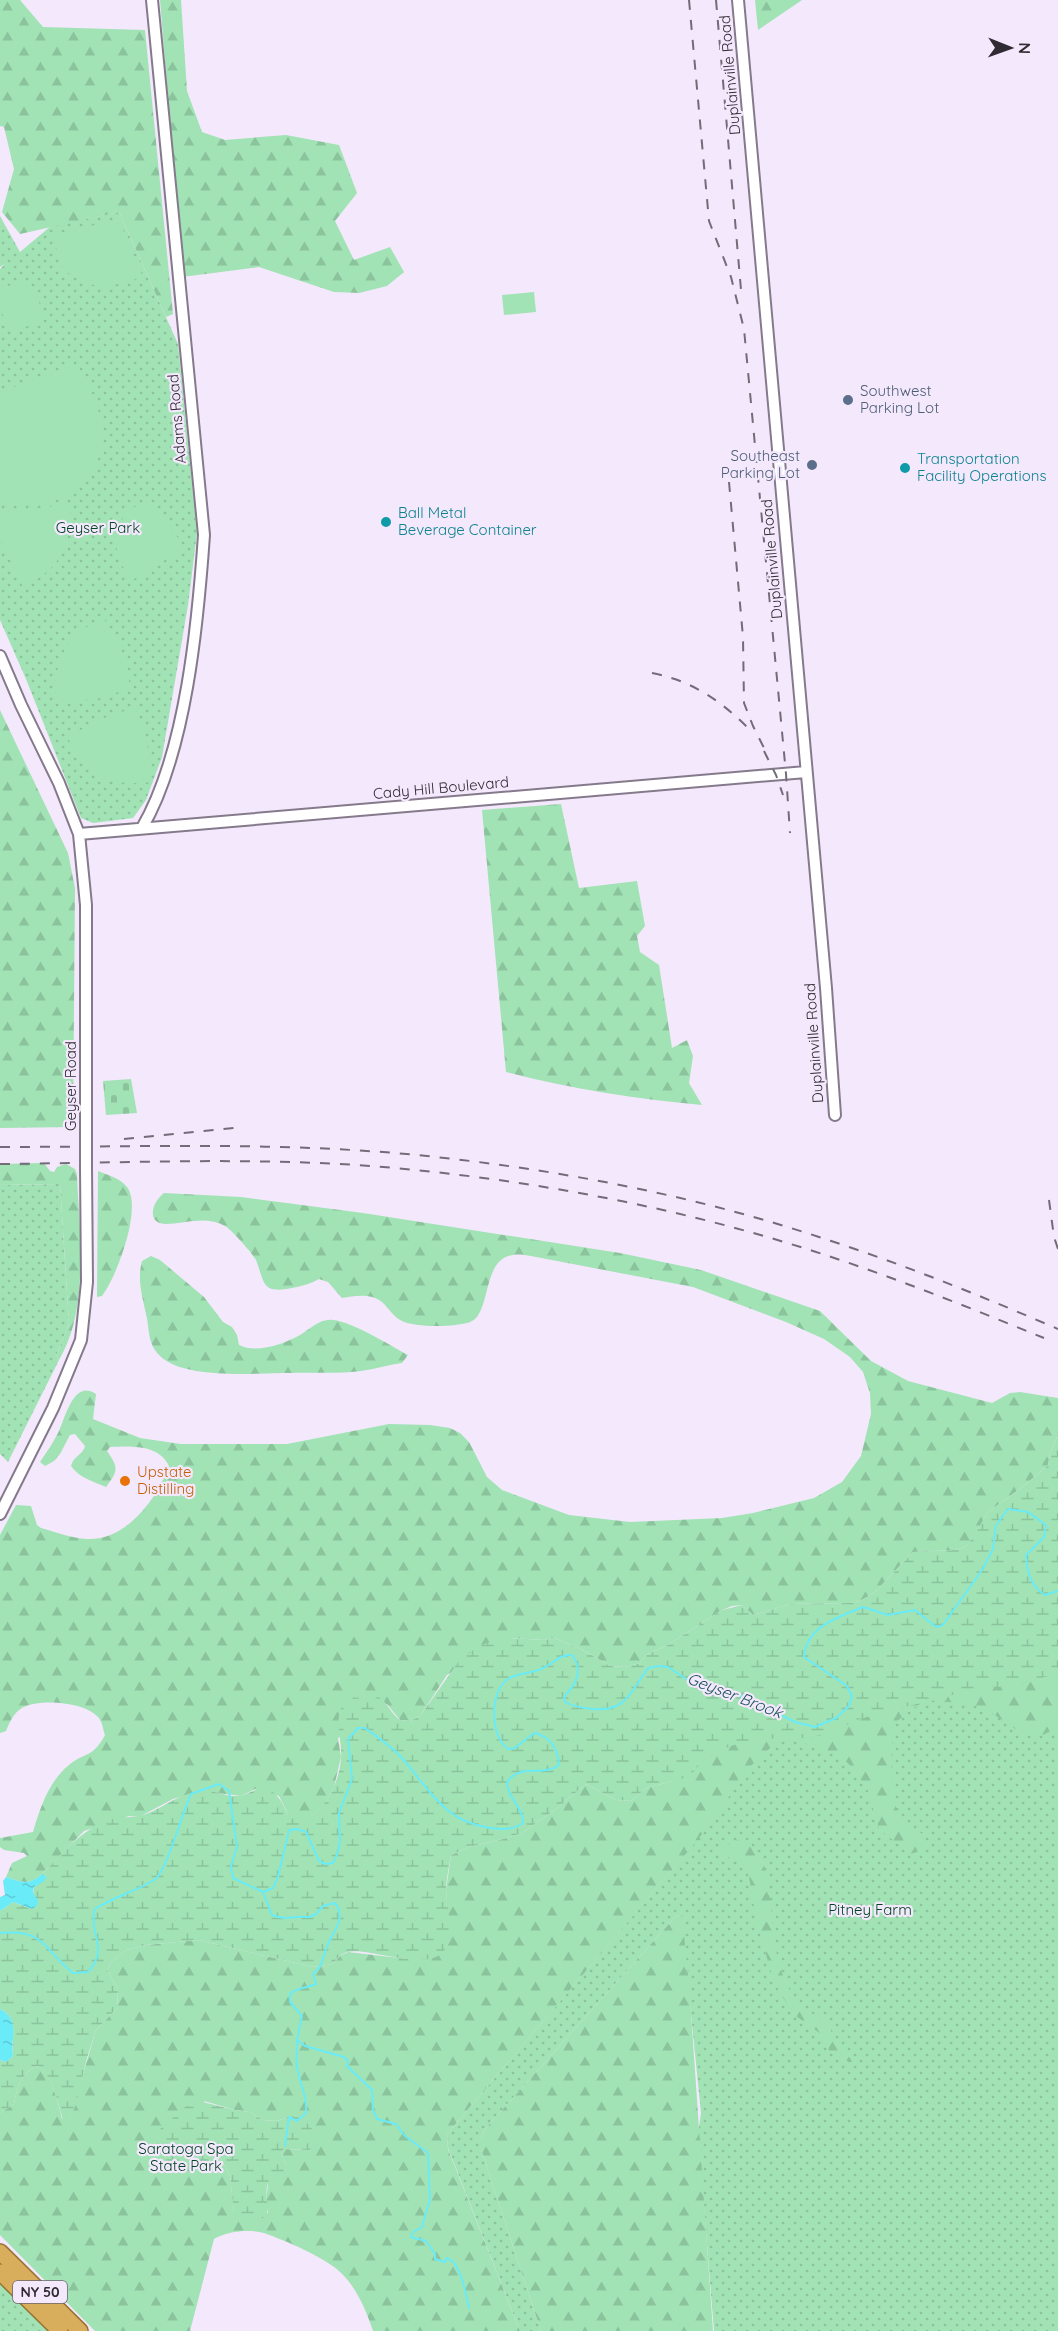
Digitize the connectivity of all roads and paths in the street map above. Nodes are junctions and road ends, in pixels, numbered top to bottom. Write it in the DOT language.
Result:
graph roads {
  1 [pos="152,0"];
  2 [pos="738,0"];
  3 [pos="0,656"];
  4 [pos="806,772"];
  5 [pos="142,828"];
  6 [pos="79,834"];
  7 [pos="834,1115"];
  8 [pos="0,1514"];
  9 [pos="0,2252"];
  10 [pos="0,2272"];
  11 [pos="60,2331"];
  12 [pos="80,2331"];
  1 -- 5 [label="street, Adams Road"];
  2 -- 4 [label="street, Duplainville Road"];
  3 -- 6 [label="street, Geyser Road"];
  4 -- 5 [label="street, Cady Hill Boulevard"];
  4 -- 7 [label="street, Duplainville Road"];
  5 -- 6 [label="street, Cady Hill Boulevard"];
  6 -- 8 [label="street, Geyser Road, bridge"];
  9 -- 12 [label="highway, NY 50"];
  10 -- 11 [label="highway, NY 50"];
}
